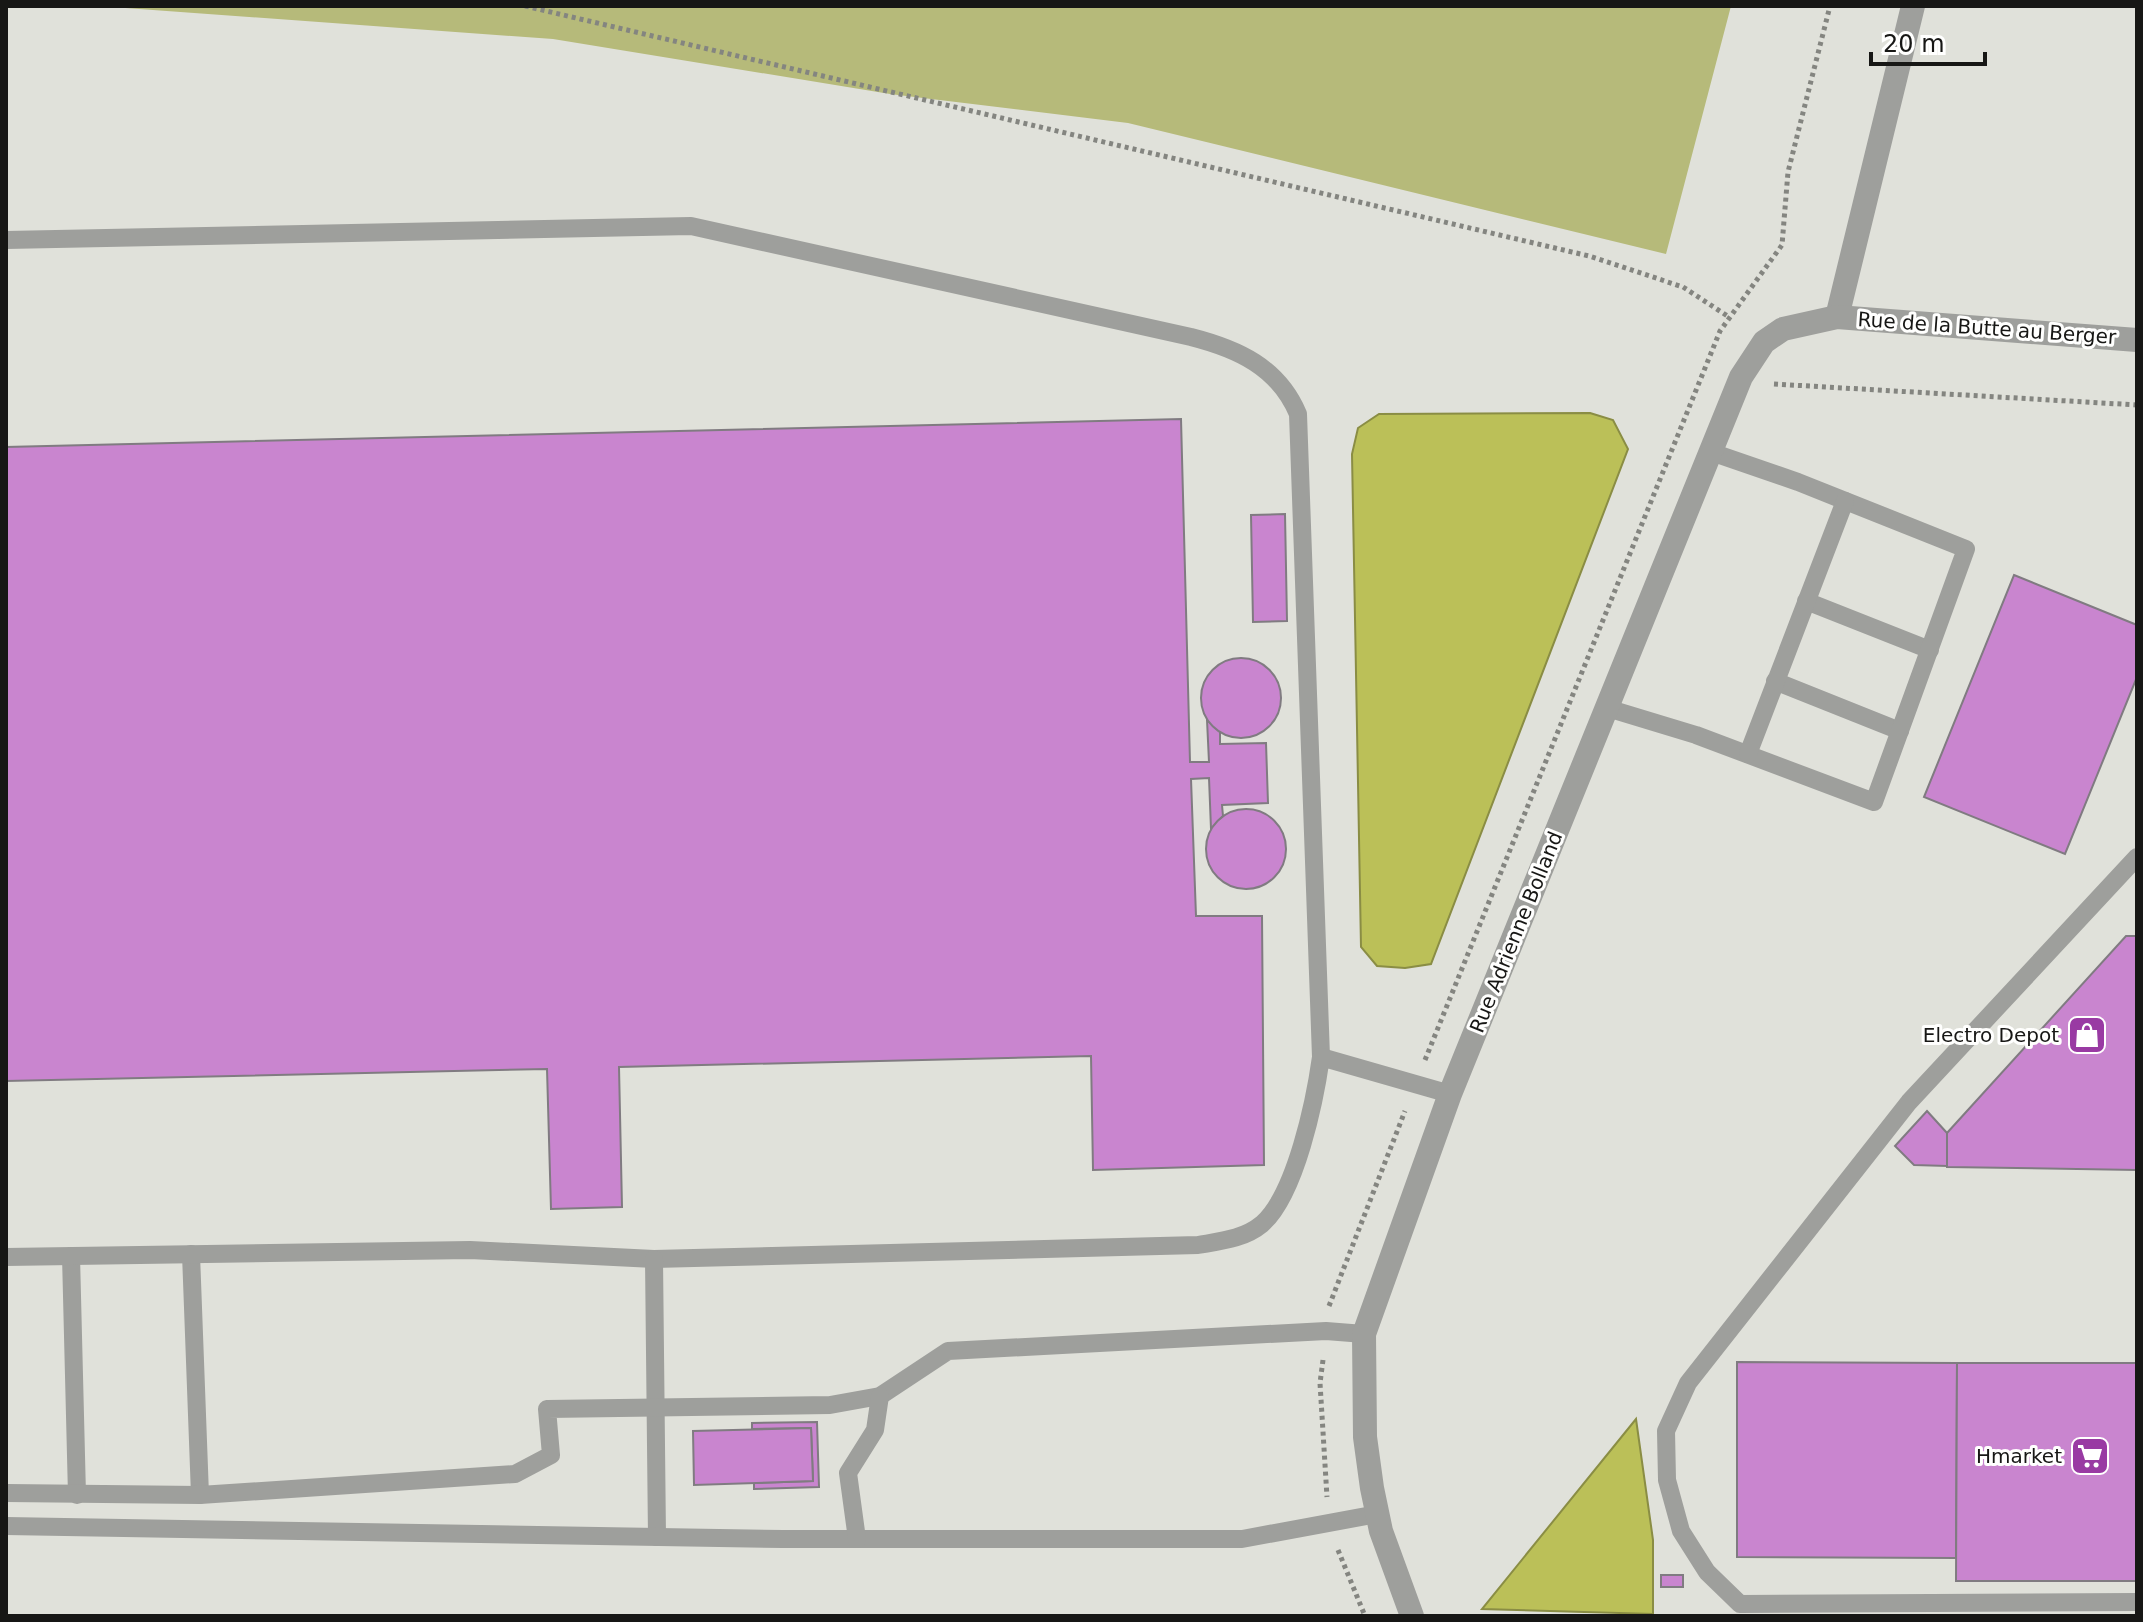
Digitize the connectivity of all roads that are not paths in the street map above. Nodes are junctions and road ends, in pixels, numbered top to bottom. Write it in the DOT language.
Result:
graph roads {
  1 [pos="1913,6"];
  2 [pos="6,240"];
  3 [pos="1837,317"];
  4 [pos="2137,340"];
  5 [pos="1711,452"];
  6 [pos="1845,501"];
  7 [pos="1806,601"];
  8 [pos="1930,650"];
  9 [pos="1775,681"];
  10 [pos="1607,708"];
  11 [pos="1900,731"];
  12 [pos="1748,754"];
  13 [pos="2137,857"];
  14 [pos="1321,1057"];
  15 [pos="1450,1094"];
  16 [pos="191,1254"];
  17 [pos="71,1256"];
  18 [pos="6,1257"];
  19 [pos="654,1259"];
  20 [pos="1364,1334"];
  21 [pos="880,1396"];
  22 [pos="656,1406"];
  23 [pos="6,1493"];
  24 [pos="77,1495"];
  25 [pos="200,1495"];
  26 [pos="1377,1514"];
  27 [pos="6,1526"];
  28 [pos="657,1537"];
  29 [pos="857,1539"];
  30 [pos="2137,1602"];
  31 [pos="1412,1616"];
  1 -- 3 [label="street"];
  2 -- 14 [label="lane"];
  3 -- 4 [label="street, Rue de la Butte au Berger"];
  3 -- 5 [label="street, Rue Adrienne Bolland"];
  5 -- 6 [label="lane"];
  5 -- 10 [label="street, Rue Adrienne Bolland"];
  6 -- 7 [label="lane"];
  6 -- 8 [label="lane"];
  7 -- 8 [label="lane"];
  7 -- 9 [label="lane"];
  8 -- 11 [label="lane"];
  9 -- 11 [label="lane"];
  9 -- 12 [label="lane"];
  10 -- 12 [label="lane"];
  10 -- 15 [label="street, Rue Adrienne Bolland"];
  11 -- 12 [label="lane"];
  13 -- 30 [label="lane"];
  14 -- 15 [label="lane"];
  14 -- 19 [label="lane"];
  15 -- 20 [label="street, Rue Adrienne Bolland"];
  16 -- 17 [label="lane"];
  16 -- 19 [label="lane"];
  16 -- 25 [label="lane"];
  17 -- 18 [label="lane"];
  17 -- 24 [label="lane"];
  19 -- 22 [label="lane"];
  20 -- 21 [label="lane"];
  20 -- 26 [label="street, Rue Adrienne Bolland"];
  21 -- 22 [label="lane"];
  21 -- 29 [label="lane"];
  22 -- 25 [label="lane"];
  22 -- 28 [label="lane"];
  23 -- 24 [label="lane"];
  24 -- 25 [label="lane"];
  26 -- 29 [label="lane"];
  26 -- 31 [label="street, Rue Adrienne Bolland"];
  27 -- 28 [label="lane"];
  28 -- 29 [label="lane"];
}
